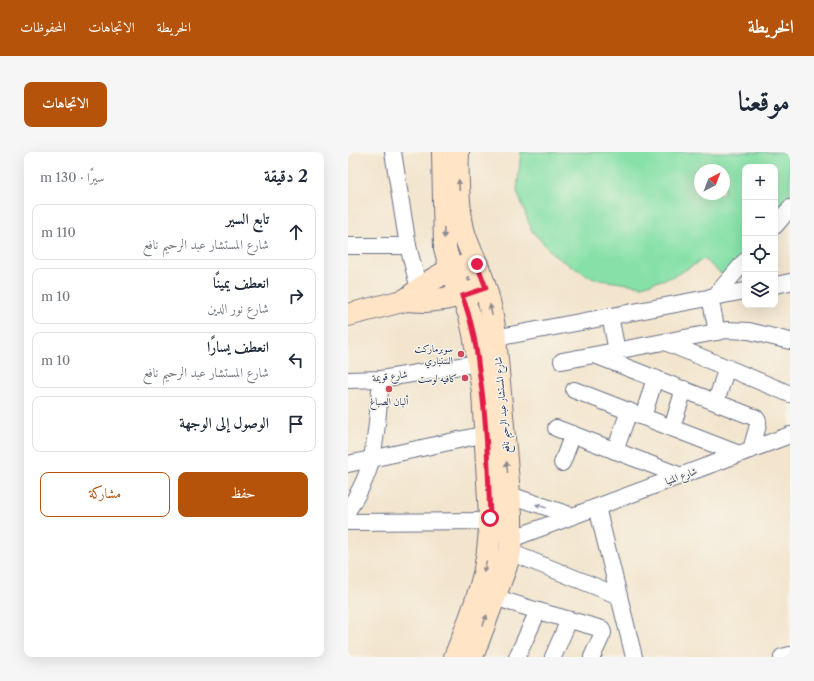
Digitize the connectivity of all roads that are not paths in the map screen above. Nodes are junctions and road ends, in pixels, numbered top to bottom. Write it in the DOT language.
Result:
graph roads {
  1 [pos="393,152"];
  2 [pos="443,152"];
  3 [pos="458,152"];
  4 [pos="790,208"];
  5 [pos="778,222"];
  6 [pos="348,246"];
  7 [pos="408,246"];
  8 [pos="477,264"];
  9 [pos="742,264"];
  10 [pos="451,270"];
  11 [pos="790,282"];
  12 [pos="778,284"];
  13 [pos="486,288"];
  14 [pos="742,292"];
  15 [pos="412,295"];
  16 [pos="462,296"];
  17 [pos="713,297"];
  18 [pos="348,315"];
  19 [pos="610,316"];
  20 [pos="717,332"];
  21 [pos="495,338"];
  22 [pos="665,342"];
  23 [pos="790,342"];
  24 [pos="616,351"];
  25 [pos="595,355"];
  26 [pos="562,361"];
  27 [pos="478,363"];
  28 [pos="727,367"];
  29 [pos="655,378"];
  30 [pos="381,379"];
  31 [pos="348,380"];
  32 [pos="574,390"];
  33 [pos="684,390"];
  34 [pos="790,394"];
  35 [pos="716,402"];
  36 [pos="636,414"];
  37 [pos="556,428"];
  38 [pos="672,428"];
  39 [pos="486,434"];
  40 [pos="573,434"];
  41 [pos="790,435"];
  42 [pos="615,451"];
  43 [pos="745,452"];
  44 [pos="371,460"];
  45 [pos="562,463"];
  46 [pos="348,464"];
  47 [pos="681,476"];
  48 [pos="511,505"];
  49 [pos="597,507"];
  50 [pos="348,510"];
  51 [pos="573,516"];
  52 [pos="348,522"];
  53 [pos="490,526"];
  54 [pos="511,545"];
  55 [pos="619,596"];
  56 [pos="494,597"];
  57 [pos="538,611"];
  58 [pos="569,620"];
  59 [pos="790,655"];
  60 [pos="455,657"];
  61 [pos="472,657"];
  62 [pos="517,657"];
  63 [pos="553,657"];
  64 [pos="592,657"];
  65 [pos="634,657"];
  66 [pos="782,657"];
  1 -- 7 [label="street"];
  2 -- 10 [label="street, شارع المستشار عبد الرحيم نافع, one-way"];
  8 -- 3 [label="street, شارع المستشار عبد الرحيم نافع, one-way"];
  4 -- 5 [label="street"];
  6 -- 7 [label="street"];
  7 -- 15 [label="street"];
  8 -- 10 [label="street"];
  8 -- 13 [label="street, شارع المستشار عبد الرحيم نافع"];
  9 -- 17 [label="street"];
  10 -- 15 [label="street"];
  10 -- 16 [label="street, شارع المستشار عبد الرحيم نافع"];
  11 -- 12 [label="street"];
  13 -- 16 [label="street"];
  21 -- 13 [label="street, شارع المستشار عبد الرحيم نافع, one-way"];
  14 -- 17 [label="street"];
  15 -- 16 [label="street"];
  15 -- 18 [label="street"];
  16 -- 27 [label="street, شارع المستشار عبد الرحيم نافع"];
  17 -- 19 [label="street"];
  17 -- 20 [label="street"];
  19 -- 21 [label="street"];
  19 -- 24 [label="street"];
  20 -- 22 [label="street"];
  20 -- 23 [label="street"];
  48 -- 21 [label="street, شارع المستشار عبد الرحيم نافع, one-way"];
  22 -- 24 [label="street"];
  22 -- 28 [label="street"];
  24 -- 25 [label="street"];
  25 -- 26 [label="street"];
  25 -- 29 [label="street"];
  27 -- 30 [label="street, شارع قويمة"];
  27 -- 39 [label="street, شارع المستشار عبد الرحيم نافع"];
  28 -- 34 [label="street"];
  28 -- 35 [label="street"];
  29 -- 33 [label="street"];
  29 -- 36 [label="street"];
  30 -- 31 [label="street, شارع قويمة"];
  30 -- 44 [label="street"];
  32 -- 36 [label="street"];
  33 -- 35 [label="street"];
  33 -- 38 [label="street"];
  35 -- 43 [label="street"];
  36 -- 38 [label="street"];
  36 -- 42 [label="street"];
  37 -- 40 [label="street"];
  38 -- 43 [label="street"];
  39 -- 44 [label="street"];
  39 -- 53 [label="street, شارع المستشار عبد الرحيم نافع"];
  40 -- 42 [label="street"];
  40 -- 45 [label="street"];
  41 -- 43 [label="street, شارع المنيا"];
  42 -- 47 [label="street"];
  43 -- 47 [label="street, شارع المنيا"];
  44 -- 46 [label="street"];
  44 -- 50 [label="street"];
  47 -- 49 [label="street, شارع المنيا"];
  51 -- 48 [label="street, one-way"];
  48 -- 53 [label="street"];
  48 -- 54 [label="street, شارع المستشار عبد الرحيم نافع"];
  49 -- 51 [label="street, شارع المنيا"];
  49 -- 55 [label="street"];
  51 -- 54 [label="street, شارع المنيا"];
  52 -- 53 [label="street"];
  53 -- 54 [label="street"];
  53 -- 60 [label="street, شارع المستشار عبد الرحيم نافع, one-way"];
  54 -- 55 [label="street"];
  54 -- 56 [label="street, شارع المستشار عبد الرحيم نافع"];
  55 -- 65 [label="street"];
  56 -- 57 [label="street"];
  61 -- 56 [label="street, شارع المستشار عبد الرحيم نافع, one-way"];
  57 -- 58 [label="street"];
  57 -- 62 [label="street"];
  58 -- 63 [label="street"];
  58 -- 64 [label="street"];
  59 -- 66 [label="street"];
}
